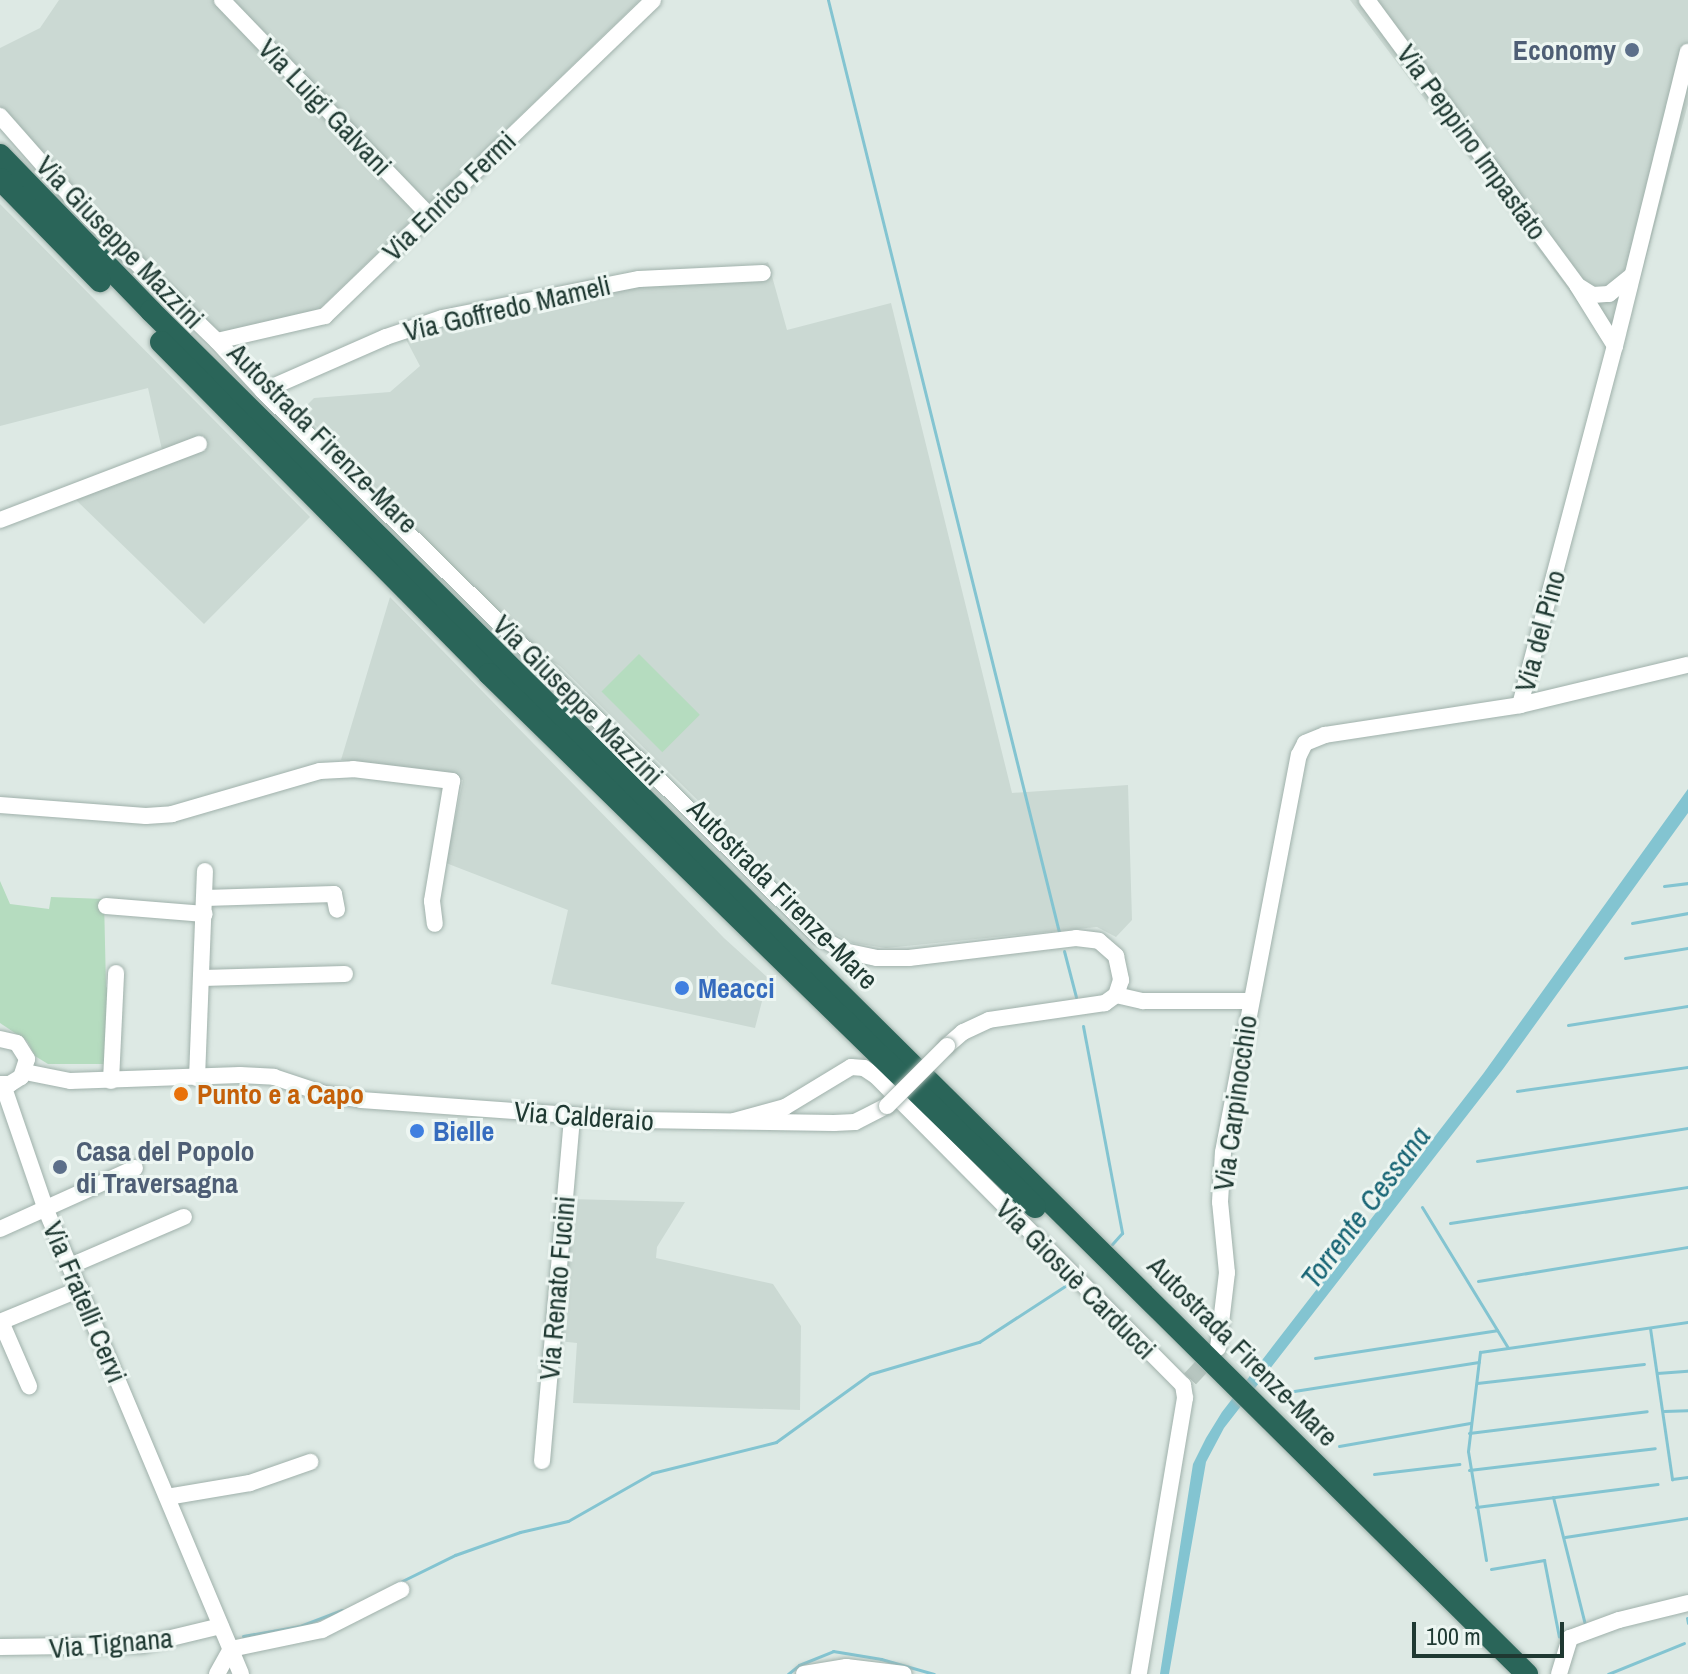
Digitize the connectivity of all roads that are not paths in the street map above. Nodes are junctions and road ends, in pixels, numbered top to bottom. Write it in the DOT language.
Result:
graph roads {
  1 [pos="222,0"];
  2 [pos="653,0"];
  3 [pos="1367,0"];
  4 [pos="1688,52"];
  5 [pos="0,116"];
  6 [pos="0,155"];
  7 [pos="0,179"];
  8 [pos="428,214"];
  9 [pos="763,273"];
  10 [pos="1632,275"];
  11 [pos="1577,285"];
  12 [pos="1593,295"];
  13 [pos="1623,316"];
  14 [pos="1601,320"];
  15 [pos="217,341"];
  16 [pos="1615,346"];
  17 [pos="263,391"];
  18 [pos="199,444"];
  19 [pos="0,520"];
  20 [pos="1687,665"];
  21 [pos="1520,705"];
  22 [pos="0,805"];
  23 [pos="205,871"];
  24 [pos="106,906"];
  25 [pos="205,906"];
  26 [pos="337,910"];
  27 [pos="435,924"];
  28 [pos="116,973"];
  29 [pos="345,974"];
  30 [pos="202,978"];
  31 [pos="1116,995"];
  32 [pos="1250,1001"];
  33 [pos="2,1037"];
  34 [pos="14,1076"];
  35 [pos="197,1078"];
  36 [pos="111,1081"];
  37 [pos="572,1115"];
  38 [pos="734,1121"];
  39 [pos="135,1168"];
  40 [pos="46,1210"];
  41 [pos="184,1217"];
  42 [pos="0,1229"];
  43 [pos="70,1266"];
  44 [pos="80,1289"];
  45 [pos="1,1323"];
  46 [pos="1218,1348"];
  47 [pos="29,1386"];
  48 [pos="1242,1401"];
  49 [pos="542,1461"];
  50 [pos="310,1462"];
  51 [pos="167,1497"];
  52 [pos="401,1590"];
  53 [pos="1688,1603"];
  54 [pos="221,1626"];
  55 [pos="0,1647"];
  56 [pos="231,1649"];
  57 [pos="217,1674"];
  58 [pos="241,1674"];
  59 [pos="804,1674"];
  60 [pos="904,1674"];
  61 [pos="1139,1674"];
  62 [pos="1507,1674"];
  63 [pos="1527,1674"];
  64 [pos="1559,1674"];
  1 -- 8 [label="street, Via Luigi Galvani"];
  2 -- 8 [label="street, Via Enrico Fermi"];
  3 -- 11 [label="street, Via Peppino Impastato"];
  4 -- 10 [label="street, Via del Pino"];
  5 -- 15 [label="street, Via Giuseppe Mazzini"];
  6 -- 48 [label="highway, Autostrada Firenze-Mare"];
  7 -- 48 [label="highway, Autostrada Firenze-Mare"];
  8 -- 15 [label="street, Via Enrico Fermi"];
  9 -- 17 [label="street, Via Goffredo Mameli"];
  10 -- 12 [label="street"];
  10 -- 13 [label="street, Via del Pino"];
  11 -- 12 [label="street"];
  11 -- 14 [label="street, Via Peppino Impastato"];
  12 -- 13 [label="street"];
  13 -- 14 [label="street"];
  13 -- 16 [label="street, Via del Pino"];
  14 -- 16 [label="street, Via Peppino Impastato"];
  15 -- 17 [label="street, Via Giuseppe Mazzini"];
  16 -- 21 [label="street, Via del Pino"];
  17 -- 31 [label="street, Via Giuseppe Mazzini"];
  18 -- 19 [label="street"];
  20 -- 21 [label="street"];
  21 -- 32 [label="street, Via del Pino"];
  22 -- 27 [label="street"];
  23 -- 25 [label="street"];
  24 -- 25 [label="street"];
  25 -- 26 [label="street"];
  25 -- 30 [label="street"];
  28 -- 36 [label="street"];
  29 -- 30 [label="street"];
  30 -- 35 [label="street"];
  31 -- 32 [label="street"];
  31 -- 38 [label="street, Via Calderaio, bridge"];
  32 -- 46 [label="street, Via Carpinocchio"];
  33 -- 34 [label="street"];
  34 -- 36 [label="street, Via Calderaio"];
  34 -- 40 [label="street, Via Fratelli Cervi"];
  35 -- 36 [label="street, Via Calderaio"];
  35 -- 37 [label="street, Via Calderaio"];
  37 -- 38 [label="street, Via Calderaio"];
  37 -- 49 [label="street, Via Renato Fucini"];
  38 -- 61 [label="street, Via Giosuè Carducci"];
  39 -- 40 [label="street"];
  40 -- 42 [label="street"];
  40 -- 43 [label="street, Via Fratelli Cervi"];
  41 -- 43 [label="street"];
  43 -- 44 [label="street, Via Fratelli Cervi"];
  44 -- 45 [label="street"];
  44 -- 51 [label="street, Via Fratelli Cervi"];
  45 -- 47 [label="street"];
  48 -- 62 [label="highway, Autostrada Firenze-Mare"];
  48 -- 63 [label="highway, Autostrada Firenze-Mare"];
  50 -- 51 [label="street"];
  51 -- 54 [label="street, Via Fratelli Cervi"];
  52 -- 56 [label="street"];
  53 -- 64 [label="street"];
  54 -- 55 [label="street, Via Tignana"];
  54 -- 56 [label="street, Via Fratelli Cervi"];
  56 -- 57 [label="street"];
  56 -- 58 [label="street, Via Fratelli Cervi"];
  59 -- 60 [label="street"];
}
